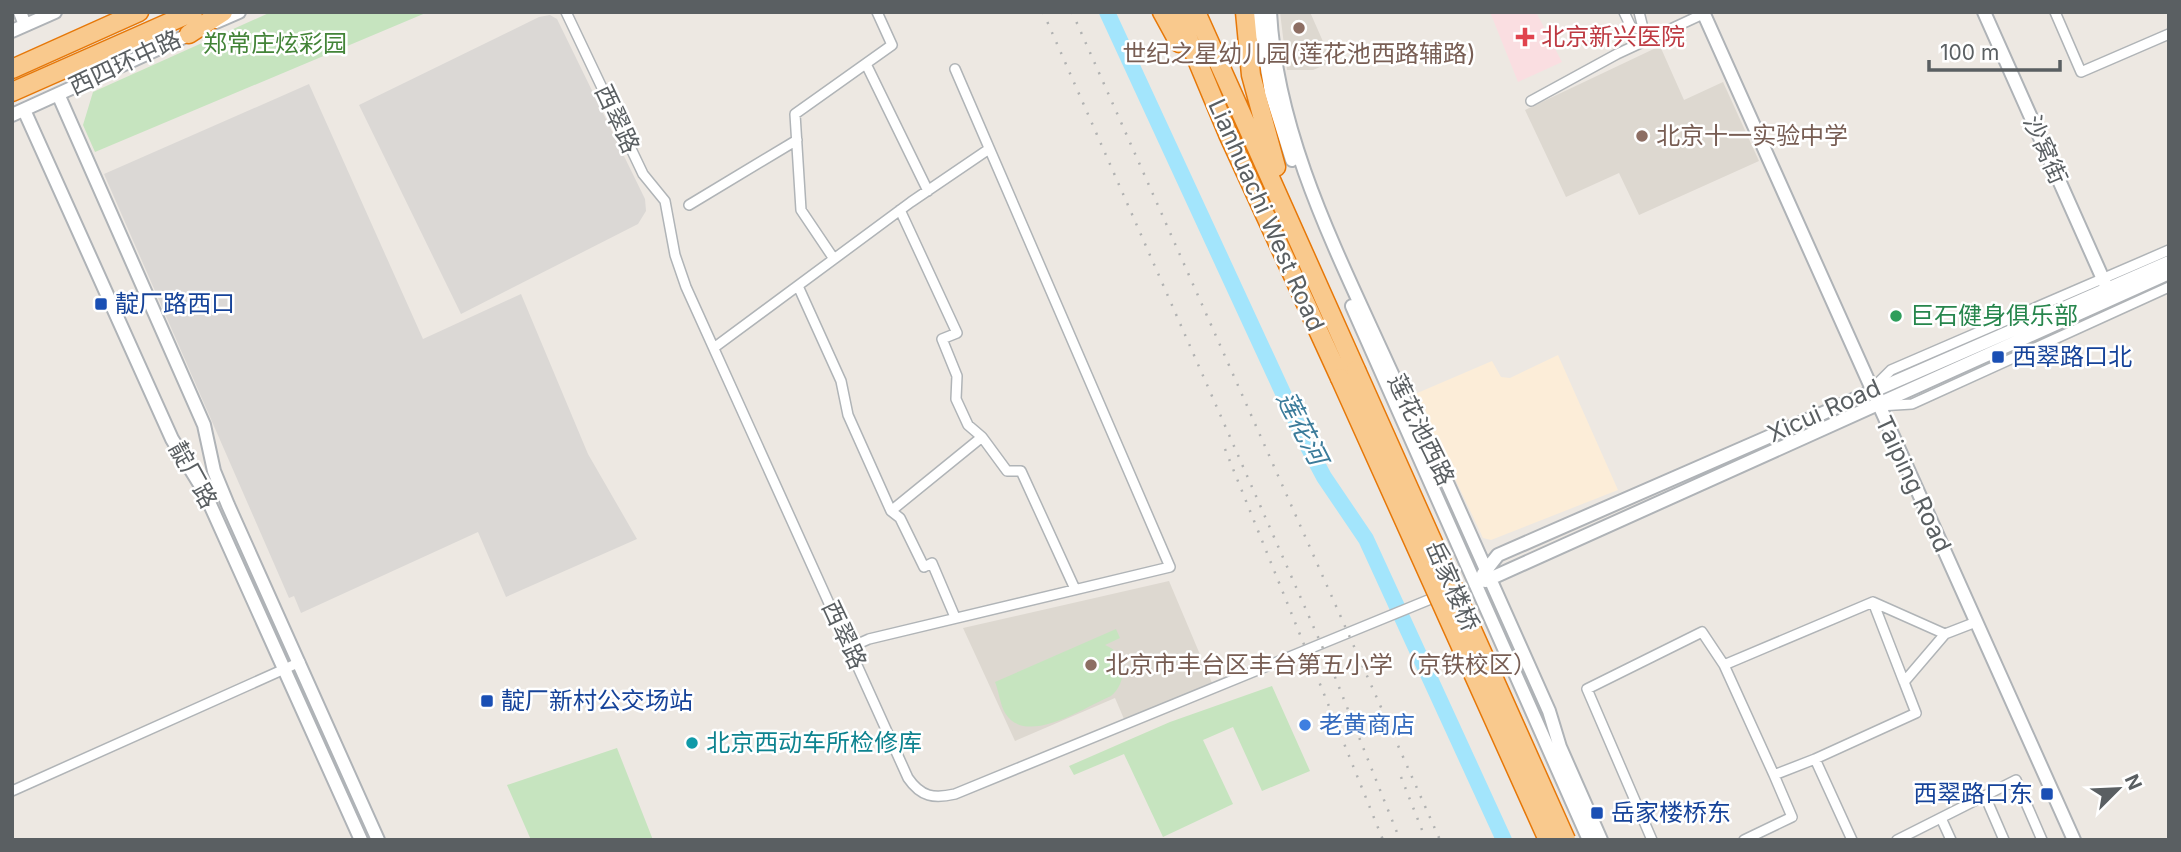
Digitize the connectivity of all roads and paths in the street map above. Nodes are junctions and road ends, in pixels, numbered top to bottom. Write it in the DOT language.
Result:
graph roads {
  1 [pos="20,12"];
  2 [pos="55,12"];
  3 [pos="139,12"];
  4 [pos="193,12"];
  5 [pos="223,12"];
  6 [pos="239,12"];
  7 [pos="566,12"];
  8 [pos="877,12"];
  9 [pos="1162,12"];
  10 [pos="1177,12"];
  11 [pos="1196,12"];
  12 [pos="1245,12"];
  13 [pos="1258,12"];
  14 [pos="1270,12"];
  15 [pos="1624,12"];
  16 [pos="1639,12"];
  17 [pos="1983,12"];
  18 [pos="2055,12"];
  19 [pos="1703,13"];
  20 [pos="25,25"];
  21 [pos="1642,30"];
  22 [pos="12,31"];
  23 [pos="189,34"];
  24 [pos="2169,34"];
  25 [pos="1646,40"];
  26 [pos="866,64"];
  27 [pos="12,69"];
  28 [pos="955,69"];
  29 [pos="12,92"];
  30 [pos="58,94"];
  31 [pos="1531,101"];
  32 [pos="18,113"];
  33 [pos="1228,134"];
  34 [pos="797,140"];
  35 [pos="989,149"];
  36 [pos="928,191"];
  37 [pos="689,205"];
  38 [pos="900,210"];
  39 [pos="1297,238"];
  40 [pos="2169,250"];
  41 [pos="834,259"];
  42 [pos="2169,262"];
  43 [pos="2169,273"];
  44 [pos="2104,283"];
  45 [pos="798,286"];
  46 [pos="2169,286"];
  47 [pos="715,347"];
  48 [pos="1348,374"];
  49 [pos="1871,391"];
  50 [pos="1878,406"];
  51 [pos="982,437"];
  52 [pos="891,511"];
  53 [pos="1489,576"];
  54 [pos="1474,581"];
  55 [pos="1076,589"];
  56 [pos="1873,601"];
  57 [pos="955,617"];
  58 [pos="1976,622"];
  59 [pos="1944,634"];
  60 [pos="851,647"];
  61 [pos="300,662"];
  62 [pos="1724,666"];
  63 [pos="285,669"];
  64 [pos="1905,682"];
  65 [pos="1815,759"];
  66 [pos="1774,775"];
  67 [pos="12,791"];
  68 [pos="1985,796"];
  69 [pos="1941,818"];
  70 [pos="361,840"];
  71 [pos="378,840"];
  72 [pos="1548,840"];
  73 [pos="1566,840"];
  74 [pos="1589,840"];
  75 [pos="1601,840"];
  76 [pos="1652,840"];
  77 [pos="1744,840"];
  78 [pos="1853,840"];
  79 [pos="1897,840"];
  80 [pos="1951,840"];
  81 [pos="2004,840"];
  82 [pos="2042,840"];
  83 [pos="2074,840"];
  1 -- 20 [label="street"];
  2 -- 20 [label="street"];
  3 -- 27 [label="highway, 西四环中路"];
  4 -- 29 [label="highway, 西四环中路"];
  5 -- 23 [label="highway"];
  6 -- 23 [label="street, 西四环中路"];
  7 -- 47 [label="street, 西翠路"];
  8 -- 26 [label="street"];
  9 -- 33 [label="highway"];
  10 -- 33 [label="highway, Lianhuachi West Road"];
  11 -- 39 [label="highway, Lianhuachi West Road"];
  12 -- 39 [label="highway"];
  13 -- 54 [label="street, 莲花池西路"];
  14 -- 53 [label="street, 莲花池西路"];
  15 -- 21 [label="street"];
  16 -- 21 [label="street"];
  17 -- 44 [label="street, 沙窝街"];
  18 -- 24 [label="street"];
  19 -- 25 [label="street"];
  19 -- 49 [label="street, Taiping Road"];
  20 -- 22 [label="street"];
  21 -- 25 [label="street"];
  23 -- 30 [label="street, 西四环中路"];
  25 -- 31 [label="street"];
  26 -- 34 [label="street"];
  26 -- 36 [label="street"];
  28 -- 35 [label="street"];
  30 -- 32 [label="street, 西四环中路"];
  30 -- 61 [label="street"];
  32 -- 63 [label="street, 靛厂路"];
  33 -- 48 [label="highway, Lianhuachi West Road"];
  34 -- 37 [label="street"];
  34 -- 41 [label="street"];
  35 -- 36 [label="street"];
  35 -- 55 [label="street"];
  36 -- 38 [label="street"];
  38 -- 41 [label="street"];
  38 -- 51 [label="street"];
  39 -- 48 [label="highway, Lianhuachi West Road"];
  40 -- 44 [label="street"];
  41 -- 45 [label="street"];
  42 -- 44 [label="street, Xicui Road"];
  43 -- 50 [label="street, Xicui Road"];
  44 -- 49 [label="street, Xicui Road"];
  45 -- 47 [label="street"];
  45 -- 52 [label="street"];
  46 -- 50 [label="street"];
  47 -- 60 [label="street, 西翠路"];
  48 -- 72 [label="highway, 岳家楼桥, bridge"];
  48 -- 73 [label="highway, 岳家楼桥, bridge"];
  49 -- 50 [label="street, Taiping Road"];
  49 -- 53 [label="street, Xicui Road"];
  50 -- 53 [label="street, Xicui Road"];
  50 -- 58 [label="street, Taiping Road"];
  51 -- 52 [label="street"];
  51 -- 55 [label="street"];
  52 -- 57 [label="street"];
  53 -- 54 [label="street"];
  53 -- 75 [label="street, 莲花池西路"];
  54 -- 60 [label="street, 西翠路"];
  54 -- 74 [label="street, 莲花池西路"];
  55 -- 57 [label="street"];
  56 -- 59 [label="street"];
  56 -- 62 [label="street"];
  56 -- 64 [label="street"];
  57 -- 60 [label="street"];
  58 -- 59 [label="street"];
  58 -- 83 [label="street, Taiping Road"];
  59 -- 64 [label="street"];
  61 -- 63 [label="street"];
  61 -- 71 [label="street"];
  62 -- 66 [label="street"];
  62 -- 76 [label="street"];
  63 -- 67 [label="street"];
  63 -- 70 [label="street, 靛厂路"];
  64 -- 65 [label="street"];
  65 -- 66 [label="street"];
  65 -- 78 [label="street"];
  66 -- 77 [label="street"];
  68 -- 69 [label="street"];
  68 -- 81 [label="street"];
  68 -- 82 [label="street"];
  69 -- 79 [label="street"];
  69 -- 80 [label="street"];
}
